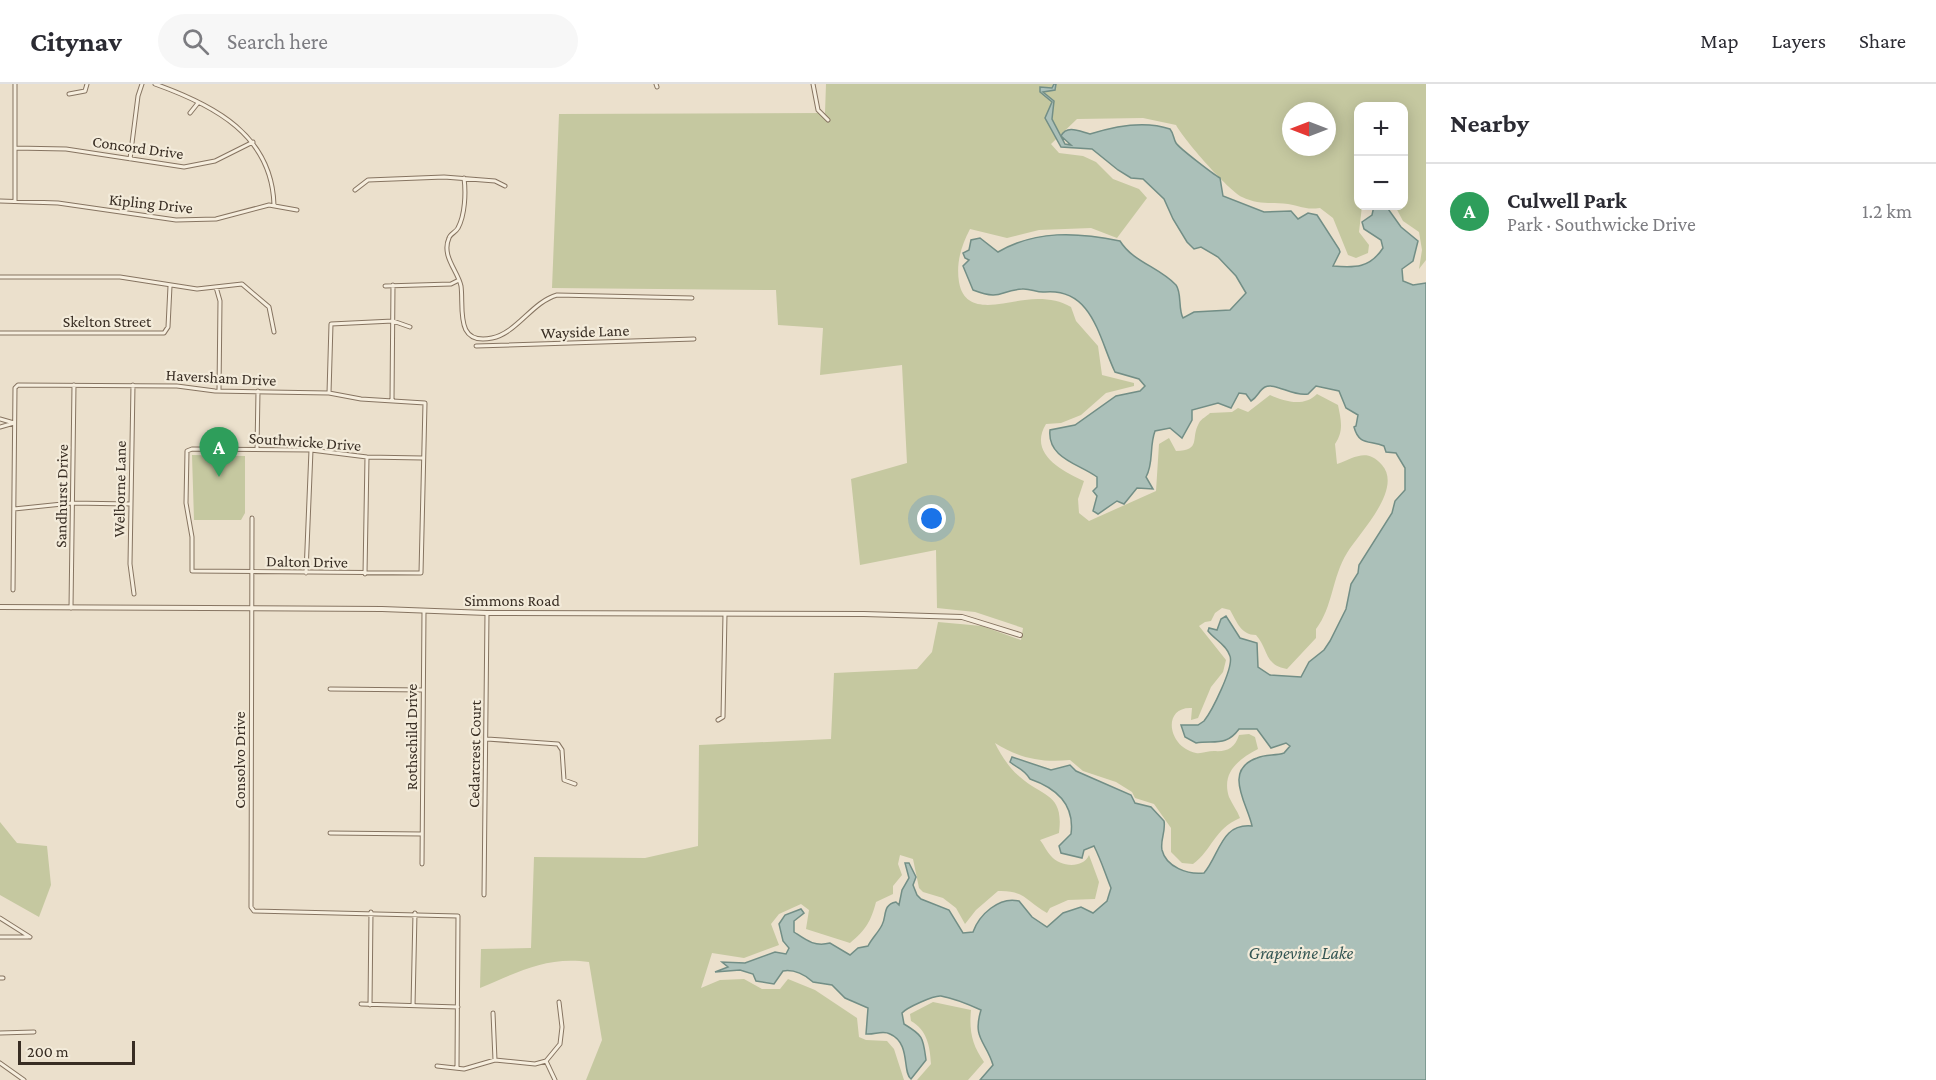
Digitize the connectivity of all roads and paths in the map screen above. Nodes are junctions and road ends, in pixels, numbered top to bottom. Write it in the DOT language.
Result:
graph roads {
  1 [pos="15,84"];
  2 [pos="87,84"];
  3 [pos="142,84"];
  4 [pos="155,84"];
  5 [pos="813,84"];
  6 [pos="69,94"];
  7 [pos="198,103"];
  8 [pos="190,113"];
  9 [pos="828,120"];
  10 [pos="253,142"];
  11 [pos="15,148"];
  12 [pos="130,159"];
  13 [pos="464,178"];
  14 [pos="505,186"];
  15 [pos="356,190"];
  16 [pos="0,201"];
  17 [pos="15,201"];
  18 [pos="274,206"];
  19 [pos="297,210"];
  20 [pos="0,277"];
  21 [pos="459,280"];
  22 [pos="393,285"];
  23 [pos="170,286"];
  24 [pos="385,286"];
  25 [pos="216,287"];
  26 [pos="692,298"];
  27 [pos="393,321"];
  28 [pos="410,327"];
  29 [pos="274,332"];
  30 [pos="0,333"];
  31 [pos="694,339"];
  32 [pos="477,346"];
  33 [pos="74,386"];
  34 [pos="133,386"];
  35 [pos="219,391"];
  36 [pos="258,391"];
  37 [pos="329,393"];
  38 [pos="392,400"];
  39 [pos="0,419"];
  40 [pos="15,423"];
  41 [pos="0,427"];
  42 [pos="257,449"];
  43 [pos="311,450"];
  44 [pos="367,457"];
  45 [pos="422,458"];
  46 [pos="72,503"];
  47 [pos="131,504"];
  48 [pos="14,509"];
  49 [pos="252,518"];
  50 [pos="192,571"];
  51 [pos="252,572"];
  52 [pos="306,573"];
  53 [pos="365,574"];
  54 [pos="13,590"];
  55 [pos="134,594"];
  56 [pos="0,607"];
  57 [pos="71,608"];
  58 [pos="252,609"];
  59 [pos="424,610"];
  60 [pos="487,613"];
  61 [pos="725,614"];
  62 [pos="1020,635"];
  63 [pos="330,689"];
  64 [pos="423,690"];
  65 [pos="718,720"];
  66 [pos="486,739"];
  67 [pos="575,784"];
  68 [pos="330,833"];
  69 [pos="422,834"];
  70 [pos="422,864"];
  71 [pos="484,895"];
  72 [pos="371,912"];
  73 [pos="415,913"];
  74 [pos="0,918"];
  75 [pos="0,937"];
  76 [pos="559,1002"];
  77 [pos="361,1005"];
  78 [pos="370,1005"];
  79 [pos="412,1006"];
  80 [pos="458,1007"];
  81 [pos="494,1013"];
  82 [pos="34,1032"];
  83 [pos="0,1033"];
  84 [pos="495,1060"];
  85 [pos="546,1061"];
  86 [pos="0,1063"];
  87 [pos="437,1066"];
  88 [pos="457,1067"];
  89 [pos="24,1080"];
  90 [pos="555,1080"];
  1 -- 11 [label="street"];
  2 -- 6 [label="street"];
  3 -- 12 [label="street"];
  4 -- 7 [label="street"];
  5 -- 9 [label="street"];
  7 -- 8 [label="street"];
  7 -- 10 [label="street"];
  10 -- 12 [label="street, Concord Drive"];
  10 -- 18 [label="street"];
  11 -- 12 [label="street, Concord Drive"];
  11 -- 17 [label="street"];
  13 -- 14 [label="street"];
  13 -- 15 [label="street"];
  13 -- 21 [label="street"];
  16 -- 17 [label="street, Kipling Drive"];
  17 -- 18 [label="street, Kipling Drive"];
  18 -- 19 [label="street, Kipling Drive"];
  20 -- 23 [label="street"];
  21 -- 22 [label="street"];
  21 -- 26 [label="street"];
  22 -- 24 [label="street"];
  22 -- 27 [label="street"];
  23 -- 25 [label="street"];
  23 -- 30 [label="street, Skelton Street"];
  25 -- 29 [label="street"];
  25 -- 35 [label="street"];
  27 -- 28 [label="street"];
  27 -- 37 [label="street"];
  27 -- 38 [label="street"];
  31 -- 32 [label="street, Wayside Lane"];
  33 -- 34 [label="street, Haversham Drive"];
  33 -- 40 [label="street, Haversham Drive"];
  33 -- 46 [label="street, Sandhurst Drive"];
  34 -- 35 [label="street, Haversham Drive"];
  34 -- 47 [label="street, Welborne Lane"];
  35 -- 36 [label="street, Haversham Drive"];
  36 -- 37 [label="street, Haversham Drive"];
  36 -- 42 [label="street"];
  37 -- 38 [label="street, Haversham Drive"];
  38 -- 45 [label="street, Haversham Drive"];
  39 -- 40 [label="street"];
  40 -- 41 [label="street"];
  40 -- 48 [label="street"];
  42 -- 43 [label="street, Southwicke Drive"];
  42 -- 50 [label="street, Southwicke Drive"];
  43 -- 44 [label="street, Southwicke Drive"];
  43 -- 52 [label="street"];
  44 -- 45 [label="street, Southwicke Drive"];
  44 -- 53 [label="street"];
  45 -- 53 [label="street, Dalton Drive"];
  46 -- 47 [label="street"];
  46 -- 48 [label="street"];
  46 -- 57 [label="street, Sandhurst Drive"];
  47 -- 55 [label="street, Welborne Lane"];
  48 -- 54 [label="street"];
  49 -- 51 [label="street, Consolvo Drive"];
  50 -- 51 [label="street, Dalton Drive"];
  51 -- 52 [label="street, Dalton Drive"];
  51 -- 58 [label="street, Consolvo Drive"];
  52 -- 53 [label="street, Dalton Drive"];
  56 -- 57 [label="street, Simmons Road"];
  57 -- 58 [label="street, Simmons Road"];
  58 -- 59 [label="street, Simmons Road"];
  58 -- 72 [label="street, Consolvo Drive"];
  59 -- 60 [label="street, Simmons Road"];
  59 -- 64 [label="street, Rothschild Drive"];
  60 -- 61 [label="street, Simmons Road"];
  60 -- 66 [label="street, Cedarcrest Court"];
  61 -- 62 [label="street, Simmons Road"];
  61 -- 65 [label="street"];
  63 -- 64 [label="street"];
  64 -- 69 [label="street, Rothschild Drive"];
  66 -- 67 [label="street"];
  66 -- 71 [label="street, Cedarcrest Court"];
  68 -- 69 [label="street"];
  69 -- 70 [label="street, Rothschild Drive"];
  72 -- 73 [label="street"];
  72 -- 78 [label="street"];
  73 -- 79 [label="street"];
  73 -- 80 [label="street"];
  74 -- 75 [label="street"];
  76 -- 85 [label="street"];
  77 -- 78 [label="street"];
  78 -- 79 [label="street"];
  79 -- 80 [label="street"];
  80 -- 88 [label="street"];
  81 -- 84 [label="street"];
  82 -- 83 [label="street"];
  84 -- 85 [label="street"];
  84 -- 88 [label="street"];
  85 -- 90 [label="street"];
  86 -- 89 [label="street"];
  87 -- 88 [label="street"];
}
